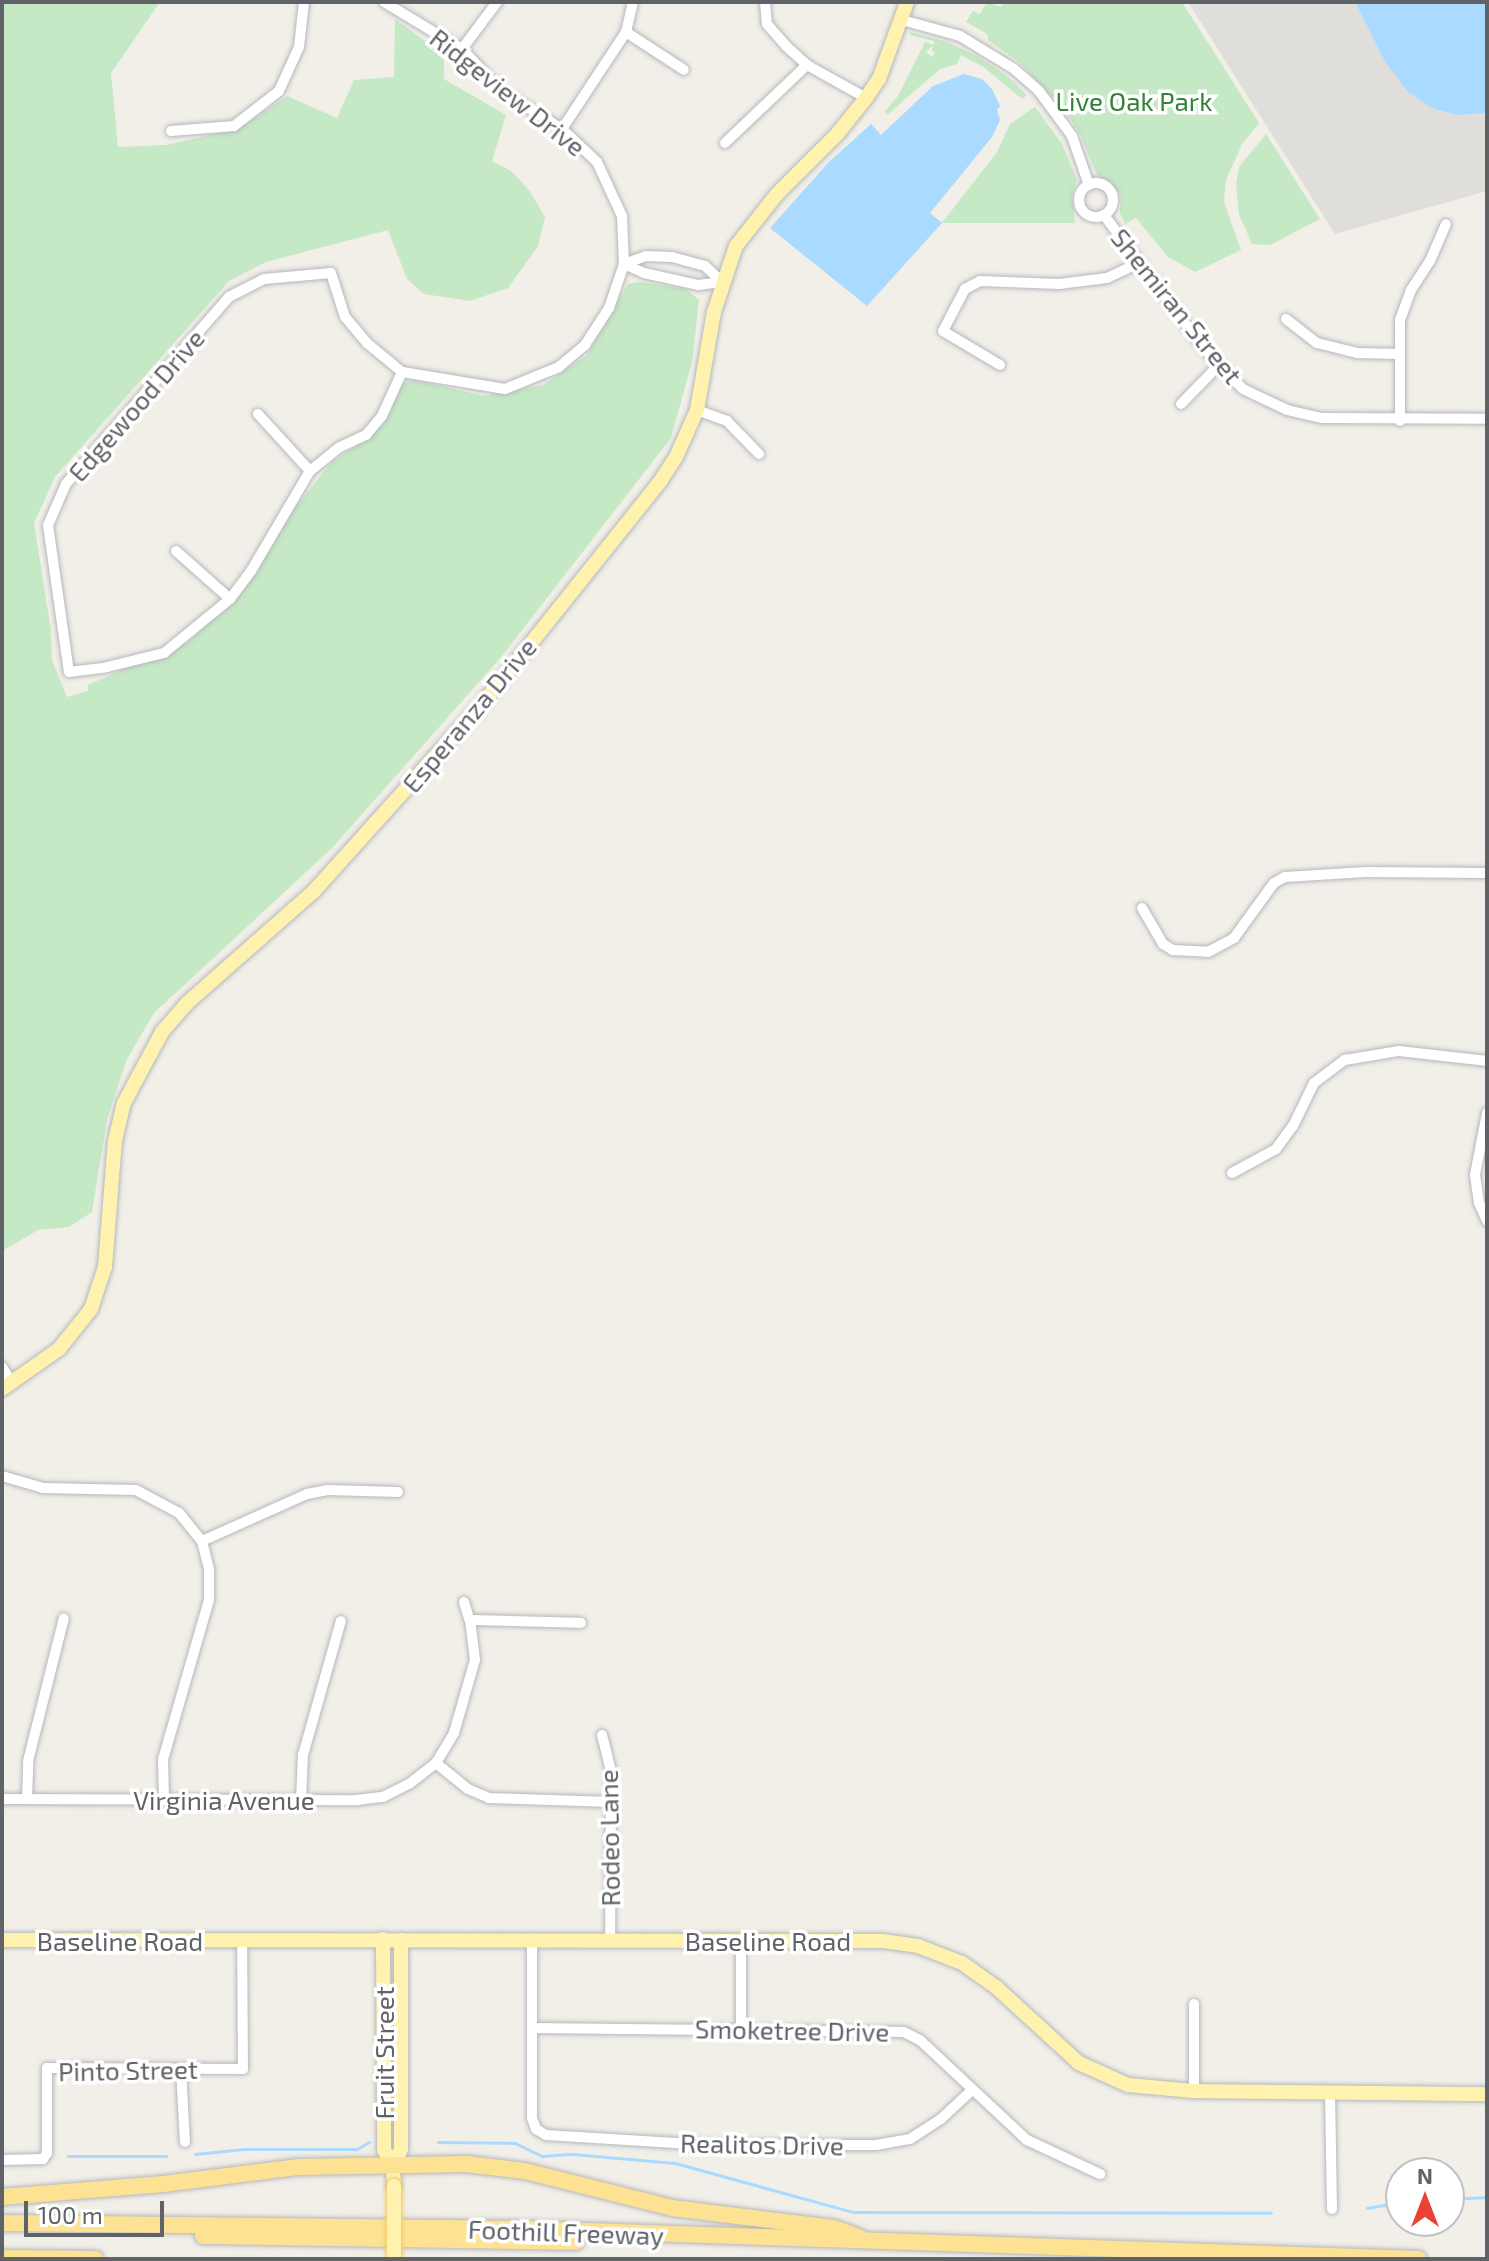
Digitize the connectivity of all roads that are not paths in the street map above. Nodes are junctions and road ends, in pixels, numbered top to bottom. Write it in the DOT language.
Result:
graph roads {
  1 [pos="304,2"];
  2 [pos="384,2"];
  3 [pos="497,2"];
  4 [pos="633,2"];
  5 [pos="765,2"];
  6 [pos="907,2"];
  7 [pos="902,20"];
  8 [pos="626,32"];
  9 [pos="462,49"];
  10 [pos="807,65"];
  11 [pos="684,70"];
  12 [pos="866,98"];
  13 [pos="562,129"];
  14 [pos="171,131"];
  15 [pos="725,143"];
  16 [pos="1089,185"];
  17 [pos="1104,215"];
  18 [pos="1446,224"];
  19 [pos="663,256"];
  20 [pos="624,264"];
  21 [pos="1137,264"];
  22 [pos="663,276"];
  23 [pos="722,282"];
  24 [pos="1286,319"];
  25 [pos="1400,354"];
  26 [pos="1000,365"];
  27 [pos="1218,366"];
  28 [pos="402,372"];
  29 [pos="1181,404"];
  30 [pos="697,410"];
  31 [pos="258,414"];
  32 [pos="1487,419"];
  33 [pos="1400,421"];
  34 [pos="759,454"];
  35 [pos="310,471"];
  36 [pos="176,551"];
  37 [pos="230,599"];
  38 [pos="1487,873"];
  39 [pos="1142,908"];
  40 [pos="1487,1061"];
  41 [pos="1487,1113"];
  42 [pos="1232,1173"];
  43 [pos="1487,1221"];
  44 [pos="2,1367"];
  45 [pos="6,1385"];
  46 [pos="2,1476"];
  47 [pos="398,1492"];
  48 [pos="202,1541"];
  49 [pos="464,1602"];
  50 [pos="64,1618"];
  51 [pos="470,1620"];
  52 [pos="341,1621"];
  53 [pos="581,1623"];
  54 [pos="602,1735"];
  55 [pos="436,1763"];
  56 [pos="2,1799"];
  57 [pos="27,1799"];
  58 [pos="164,1800"];
  59 [pos="301,1800"];
  60 [pos="611,1802"];
  61 [pos="383,1939"];
  62 [pos="2,1940"];
  63 [pos="401,1940"];
  64 [pos="242,1941"];
  65 [pos="532,1941"];
  66 [pos="610,1941"];
  67 [pos="741,1941"];
  68 [pos="1194,2004"];
  69 [pos="532,2028"];
  70 [pos="741,2028"];
  71 [pos="181,2069"];
  72 [pos="972,2090"];
  73 [pos="1194,2091"];
  74 [pos="1330,2094"];
  75 [pos="1487,2094"];
  76 [pos="185,2142"];
  77 [pos="2,2160"];
  78 [pos="393,2165"];
  79 [pos="1100,2174"];
  80 [pos="2,2197"];
  81 [pos="1332,2209"];
  82 [pos="2,2223"];
  83 [pos="2,2233"];
  84 [pos="875,2242"];
  85 [pos="2,2258"];
  86 [pos="95,2259"];
  87 [pos="394,2259"];
  88 [pos="1098,2259"];
  89 [pos="1418,2259"];
  1 -- 14 [label="street"];
  2 -- 9 [label="street, Ridgeview Drive"];
  3 -- 9 [label="street"];
  4 -- 8 [label="street"];
  5 -- 10 [label="street"];
  6 -- 7 [label="main road, Esperanza Drive"];
  7 -- 12 [label="main road, Esperanza Drive"];
  7 -- 16 [label="street, Shemiran Street"];
  8 -- 11 [label="street"];
  8 -- 13 [label="street"];
  9 -- 13 [label="street, Ridgeview Drive"];
  10 -- 12 [label="street"];
  10 -- 15 [label="street"];
  12 -- 23 [label="main road, Esperanza Drive"];
  13 -- 20 [label="street, Ridgeview Drive"];
  16 -- 17 [label="street, Shemiran Street"];
  16 -- 17 [label="street, Shemiran Street"];
  17 -- 21 [label="street, Shemiran Street"];
  18 -- 25 [label="street"];
  19 -- 20 [label="street"];
  19 -- 22 [label="street"];
  19 -- 23 [label="street"];
  20 -- 22 [label="street"];
  20 -- 28 [label="street, Ridgeview Drive"];
  21 -- 26 [label="street"];
  21 -- 27 [label="street, Shemiran Street"];
  22 -- 23 [label="street"];
  23 -- 30 [label="main road, Esperanza Drive"];
  24 -- 25 [label="street"];
  25 -- 33 [label="street"];
  27 -- 29 [label="street"];
  27 -- 33 [label="street, Shemiran Street"];
  28 -- 35 [label="street"];
  28 -- 37 [label="street, Edgewood Drive"];
  30 -- 34 [label="street"];
  30 -- 45 [label="main road, Esperanza Drive"];
  31 -- 35 [label="street"];
  32 -- 33 [label="street, Shemiran Street"];
  35 -- 37 [label="street"];
  36 -- 37 [label="street"];
  38 -- 39 [label="street"];
  40 -- 42 [label="street"];
  41 -- 43 [label="street"];
  44 -- 45 [label="street"];
  46 -- 48 [label="street"];
  47 -- 48 [label="street"];
  48 -- 58 [label="street"];
  49 -- 51 [label="street"];
  50 -- 57 [label="street"];
  51 -- 53 [label="street"];
  51 -- 55 [label="street"];
  52 -- 59 [label="street"];
  54 -- 60 [label="street, Rodeo Lane"];
  55 -- 59 [label="street, Virginia Avenue"];
  55 -- 60 [label="street"];
  56 -- 57 [label="street, Virginia Avenue"];
  57 -- 58 [label="street, Virginia Avenue"];
  58 -- 59 [label="street, Virginia Avenue"];
  60 -- 66 [label="street, Rodeo Lane"];
  61 -- 63 [label="main road, Baseline Road"];
  61 -- 64 [label="main road, Baseline Road"];
  61 -- 78 [label="main road, Fruit Street"];
  62 -- 64 [label="main road, Baseline Road"];
  63 -- 65 [label="main road, Baseline Road"];
  63 -- 78 [label="main road, Fruit Street"];
  64 -- 71 [label="street, Pinto Street"];
  65 -- 66 [label="main road, Baseline Road"];
  65 -- 69 [label="street"];
  66 -- 67 [label="main road, Baseline Road"];
  67 -- 70 [label="street"];
  67 -- 73 [label="main road, Baseline Road"];
  68 -- 73 [label="street"];
  69 -- 70 [label="street, Smoketree Drive"];
  69 -- 72 [label="street, Realitos Drive"];
  70 -- 72 [label="street, Smoketree Drive"];
  71 -- 76 [label="street"];
  71 -- 77 [label="street, Pinto Street"];
  72 -- 79 [label="street, Smoketree Drive"];
  73 -- 74 [label="main road, Baseline Road"];
  74 -- 75 [label="main road, Baseline Road"];
  74 -- 81 [label="street"];
  78 -- 80 [label="highway"];
  78 -- 84 [label="highway"];
  78 -- 87 [label="main road, Fruit Street, bridge"];
  82 -- 84 [label="highway, Foothill Freeway"];
  83 -- 88 [label="highway"];
  84 -- 89 [label="highway, Foothill Freeway"];
  85 -- 86 [label="highway"];
}
